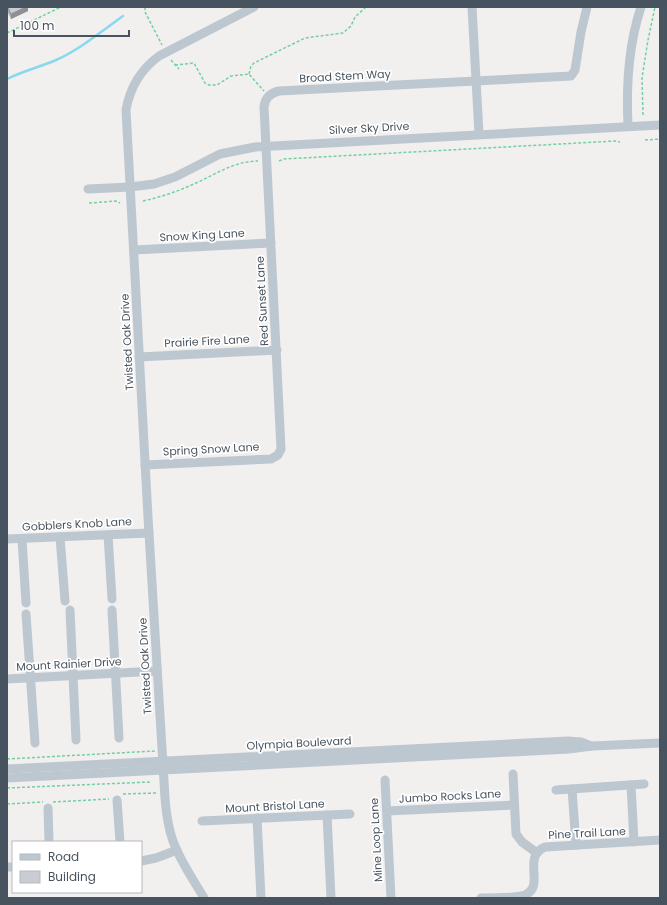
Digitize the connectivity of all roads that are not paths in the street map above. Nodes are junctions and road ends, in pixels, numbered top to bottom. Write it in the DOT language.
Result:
graph roads {
  1 [pos="254,7"];
  2 [pos="472,7"];
  3 [pos="587,7"];
  4 [pos="641,7"];
  5 [pos="476,81"];
  6 [pos="660,125"];
  7 [pos="628,126"];
  8 [pos="480,134"];
  9 [pos="266,146"];
  10 [pos="130,187"];
  11 [pos="88,189"];
  12 [pos="271,243"];
  13 [pos="134,250"];
  14 [pos="277,350"];
  15 [pos="139,357"];
  16 [pos="278,455"];
  17 [pos="145,465"];
  18 [pos="149,533"];
  19 [pos="108,535"];
  20 [pos="60,537"];
  21 [pos="22,539"];
  22 [pos="7,540"];
  23 [pos="112,599"];
  24 [pos="65,601"];
  25 [pos="26,603"];
  26 [pos="70,610"];
  27 [pos="112,610"];
  28 [pos="26,614"];
  29 [pos="157,670"];
  30 [pos="116,673"];
  31 [pos="73,675"];
  32 [pos="30,678"];
  33 [pos="7,679"];
  34 [pos="119,738"];
  35 [pos="76,740"];
  36 [pos="35,743"];
  37 [pos="660,743"];
  38 [pos="163,766"];
  39 [pos="7,769"];
  40 [pos="513,774"];
  41 [pos="7,778"];
  42 [pos="385,780"];
  43 [pos="644,784"];
  44 [pos="631,786"];
  45 [pos="572,789"];
  46 [pos="556,790"];
  47 [pos="118,799"];
  48 [pos="47,804"];
  49 [pos="514,805"];
  50 [pos="387,811"];
  51 [pos="350,814"];
  52 [pos="326,815"];
  53 [pos="257,818"];
  54 [pos="202,821"];
  55 [pos="660,840"];
  56 [pos="49,841"];
  57 [pos="120,841"];
  58 [pos="634,842"];
  59 [pos="576,845"];
  60 [pos="177,850"];
  61 [pos="537,852"];
  62 [pos="142,861"];
  63 [pos="204,898"];
  64 [pos="261,898"];
  65 [pos="331,898"];
  66 [pos="391,898"];
  67 [pos="481,898"];
  1 -- 10 [label="street, Twisted Oak Drive"];
  2 -- 5 [label="street"];
  3 -- 5 [label="street, Broad Stem Way"];
  4 -- 7 [label="street"];
  5 -- 8 [label="street"];
  5 -- 9 [label="street, Broad Stem Way"];
  6 -- 7 [label="street, Silver Sky Drive"];
  7 -- 8 [label="street, Silver Sky Drive"];
  8 -- 9 [label="street, Silver Sky Drive"];
  9 -- 10 [label="street, Silver Sky Drive"];
  9 -- 12 [label="street, Red Sunset Lane"];
  10 -- 11 [label="street, Silver Sky Drive"];
  10 -- 13 [label="street, Twisted Oak Drive"];
  12 -- 13 [label="street, Snow King Lane"];
  12 -- 14 [label="street, Red Sunset Lane"];
  13 -- 15 [label="street, Twisted Oak Drive"];
  14 -- 15 [label="street, Prairie Fire Lane"];
  14 -- 16 [label="street, Red Sunset Lane"];
  15 -- 17 [label="street, Twisted Oak Drive"];
  16 -- 17 [label="street, Spring Snow Lane"];
  17 -- 18 [label="street, Twisted Oak Drive"];
  18 -- 19 [label="street, Gobblers Knob Lane"];
  18 -- 29 [label="street, Twisted Oak Drive"];
  19 -- 20 [label="street, Gobblers Knob Lane"];
  19 -- 23 [label="street"];
  20 -- 21 [label="street, Gobblers Knob Lane"];
  20 -- 24 [label="street"];
  21 -- 22 [label="street, Gobblers Knob Lane"];
  21 -- 25 [label="street"];
  26 -- 31 [label="street"];
  27 -- 30 [label="street"];
  28 -- 32 [label="street"];
  29 -- 30 [label="street, Mount Rainier Drive"];
  29 -- 38 [label="street, Twisted Oak Drive"];
  30 -- 31 [label="street, Mount Rainier Drive"];
  30 -- 34 [label="street"];
  31 -- 32 [label="street, Mount Rainier Drive"];
  31 -- 35 [label="street"];
  32 -- 33 [label="street, Mount Rainier Drive"];
  32 -- 36 [label="street"];
  37 -- 38 [label="street, Olympia Boulevard"];
  38 -- 39 [label="street, Olympia Boulevard"];
  38 -- 41 [label="street, Olympia Boulevard"];
  38 -- 60 [label="street, Twisted Oak Drive"];
  40 -- 49 [label="street"];
  42 -- 50 [label="street, Mine Loop Lane"];
  43 -- 44 [label="street"];
  44 -- 45 [label="street"];
  44 -- 58 [label="street"];
  45 -- 46 [label="street"];
  45 -- 59 [label="street"];
  47 -- 57 [label="street"];
  48 -- 56 [label="street"];
  49 -- 50 [label="street, Jumbo Rocks Lane"];
  49 -- 61 [label="street"];
  50 -- 66 [label="street, Mine Loop Lane"];
  51 -- 52 [label="street, Mount Bristol Lane"];
  52 -- 53 [label="street, Mount Bristol Lane"];
  52 -- 65 [label="street"];
  53 -- 54 [label="street, Mount Bristol Lane"];
  53 -- 64 [label="street"];
  55 -- 58 [label="street, Pine Trail Lane"];
  58 -- 59 [label="street, Pine Trail Lane"];
  59 -- 61 [label="street, Pine Trail Lane"];
  60 -- 62 [label="street"];
  60 -- 63 [label="street, Twisted Oak Drive"];
  61 -- 67 [label="street, Pine Trail Lane"];
}
